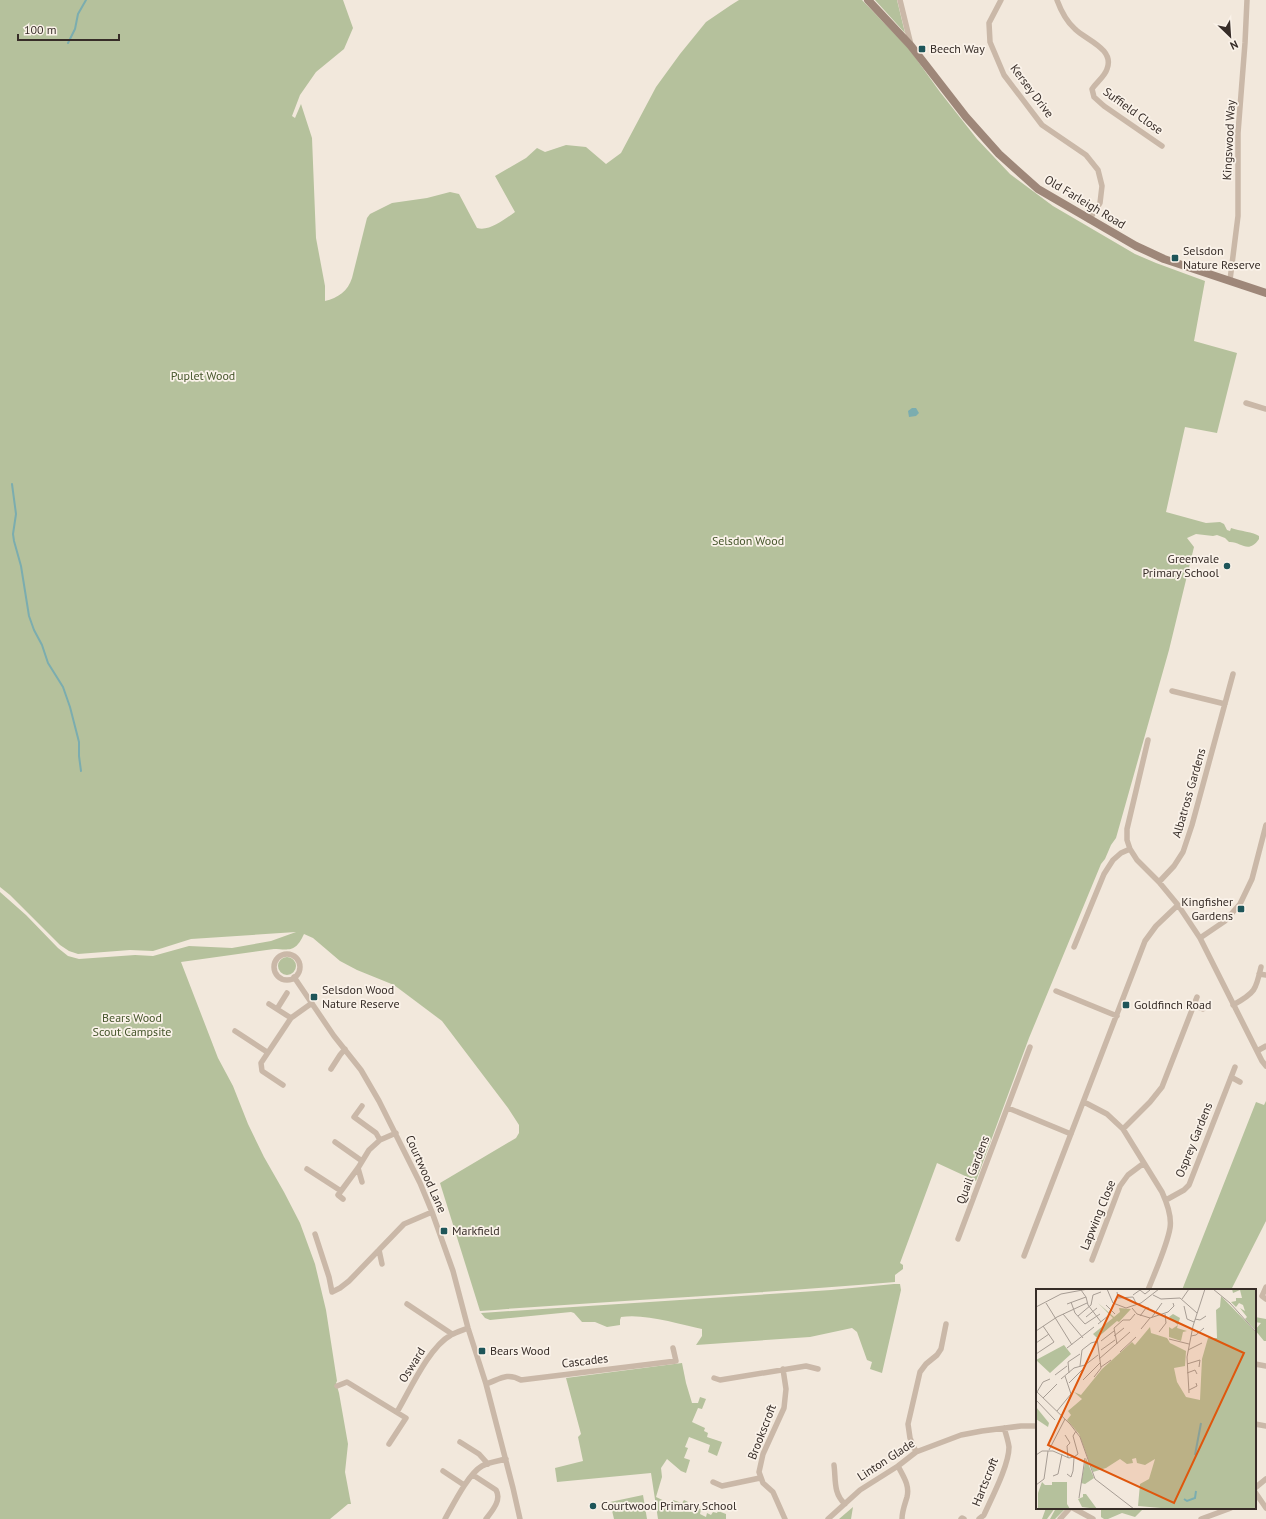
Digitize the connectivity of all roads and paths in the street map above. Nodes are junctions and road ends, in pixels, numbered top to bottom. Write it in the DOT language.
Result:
graph roads {
  1 [pos="868,0"];
  2 [pos="900,0"];
  3 [pos="1001,0"];
  4 [pos="1057,0"];
  5 [pos="1247,0"];
  6 [pos="911,46"];
  7 [pos="1162,146"];
  8 [pos="1089,220"];
  9 [pos="1230,280"];
  10 [pos="1266,293"];
  11 [pos="1246,403"];
  12 [pos="1266,409"];
  13 [pos="1233,674"];
  14 [pos="1172,691"];
  15 [pos="1225,704"];
  16 [pos="1148,740"];
  17 [pos="1266,825"];
  18 [pos="1130,849"];
  19 [pos="1159,882"];
  20 [pos="1178,906"];
  21 [pos="1200,938"];
  22 [pos="1074,947"];
  23 [pos="1261,967"];
  24 [pos="1263,974"];
  25 [pos="294,977"];
  26 [pos="1056,991"];
  27 [pos="287,993"];
  28 [pos="1197,997"];
  29 [pos="312,1003"];
  30 [pos="269,1004"];
  31 [pos="1194,1005"];
  32 [pos="1233,1005"];
  33 [pos="277,1009"];
  34 [pos="1203,1009"];
  35 [pos="1117,1016"];
  36 [pos="291,1018"];
  37 [pos="235,1031"];
  38 [pos="1266,1046"];
  39 [pos="1030,1047"];
  40 [pos="345,1049"];
  41 [pos="1257,1051"];
  42 [pos="267,1052"];
  43 [pos="1266,1066"];
  44 [pos="1235,1067"];
  45 [pos="331,1069"];
  46 [pos="1231,1077"];
  47 [pos="1240,1082"];
  48 [pos="283,1085"];
  49 [pos="1084,1102"];
  50 [pos="362,1106"];
  51 [pos="1008,1108"];
  52 [pos="1123,1129"];
  53 [pos="396,1133"];
  54 [pos="1071,1134"];
  55 [pos="380,1140"];
  56 [pos="335,1142"];
  57 [pos="362,1161"];
  58 [pos="1144,1163"];
  59 [pos="358,1168"];
  60 [pos="307,1169"];
  61 [pos="362,1182"];
  62 [pos="341,1191"];
  63 [pos="343,1199"];
  64 [pos="1166,1200"];
  65 [pos="432,1212"];
  66 [pos="315,1234"];
  67 [pos="958,1239"];
  68 [pos="379,1250"];
  69 [pos="1024,1256"];
  70 [pos="1092,1260"];
  71 [pos="382,1264"];
  72 [pos="1266,1287"];
  73 [pos="1148,1289"];
  74 [pos="1266,1299"];
  75 [pos="407,1304"];
  76 [pos="946,1324"];
  77 [pos="468,1328"];
  78 [pos="452,1334"];
  79 [pos="673,1348"];
  80 [pos="1256,1364"];
  81 [pos="1266,1366"];
  82 [pos="783,1369"];
  83 [pos="818,1369"];
  84 [pos="714,1378"];
  85 [pos="486,1384"];
  86 [pos="337,1386"];
  87 [pos="397,1412"];
  88 [pos="1256,1424"];
  89 [pos="1036,1426"];
  90 [pos="1266,1426"];
  91 [pos="1004,1428"];
  92 [pos="460,1442"];
  93 [pos="389,1444"];
  94 [pos="916,1452"];
  95 [pos="506,1459"];
  96 [pos="488,1464"];
  97 [pos="834,1465"];
  98 [pos="898,1466"];
  99 [pos="443,1471"];
  100 [pos="473,1475"];
  101 [pos="760,1478"];
  102 [pos="1266,1479"];
  103 [pos="713,1482"];
  104 [pos="464,1485"];
  105 [pos="1256,1487"];
  106 [pos="1256,1493"];
  107 [pos="845,1504"];
  108 [pos="1266,1508"];
  109 [pos="1071,1509"];
  110 [pos="1074,1509"];
  111 [pos="1228,1509"];
  112 [pos="445,1519"];
  113 [pos="486,1519"];
  114 [pos="520,1519"];
  115 [pos="785,1519"];
  116 [pos="828,1519"];
  117 [pos="902,1519"];
  118 [pos="979,1519"];
  119 [pos="1060,1519"];
  120 [pos="1093,1519"];
  121 [pos="1201,1519"];
  1 -- 6 [label="street, Old Farleigh Road"];
  2 -- 6 [label="street"];
  3 -- 8 [label="street, Kersey Drive"];
  4 -- 7 [label="street, Suffield Close"];
  5 -- 9 [label="street, Kingswood Way"];
  6 -- 8 [label="street, Old Farleigh Road"];
  8 -- 9 [label="street, Old Farleigh Road"];
  9 -- 10 [label="street, Old Farleigh Road"];
  11 -- 12 [label="street"];
  13 -- 15 [label="street, Albatross Gardens"];
  14 -- 15 [label="street"];
  15 -- 19 [label="street, Albatross Gardens"];
  16 -- 18 [label="street"];
  17 -- 21 [label="street"];
  18 -- 19 [label="street"];
  18 -- 22 [label="street"];
  19 -- 20 [label="street"];
  20 -- 21 [label="street"];
  20 -- 35 [label="street"];
  21 -- 32 [label="street"];
  23 -- 24 [label="street"];
  24 -- 32 [label="street"];
  25 -- 25 [label="street"];
  25 -- 29 [label="street, Courtwood Lane"];
  26 -- 35 [label="street"];
  27 -- 33 [label="street"];
  28 -- 31 [label="street"];
  29 -- 36 [label="street"];
  29 -- 40 [label="street, Courtwood Lane"];
  30 -- 33 [label="street"];
  31 -- 34 [label="street"];
  31 -- 52 [label="street"];
  32 -- 41 [label="street"];
  33 -- 36 [label="street"];
  35 -- 49 [label="street"];
  36 -- 42 [label="street"];
  37 -- 42 [label="street"];
  38 -- 41 [label="street"];
  39 -- 51 [label="street, Quail Gardens"];
  40 -- 45 [label="street"];
  40 -- 53 [label="street, Courtwood Lane"];
  41 -- 43 [label="street"];
  42 -- 48 [label="street"];
  44 -- 46 [label="street, Osprey Gardens"];
  46 -- 47 [label="street"];
  46 -- 64 [label="street, Osprey Gardens"];
  49 -- 52 [label="street"];
  49 -- 54 [label="street"];
  50 -- 55 [label="street"];
  51 -- 54 [label="street"];
  51 -- 67 [label="street, Quail Gardens"];
  52 -- 58 [label="street"];
  53 -- 55 [label="street"];
  53 -- 65 [label="street, Courtwood Lane"];
  54 -- 69 [label="street"];
  55 -- 57 [label="street"];
  56 -- 57 [label="street"];
  57 -- 59 [label="street"];
  58 -- 64 [label="street"];
  58 -- 70 [label="street, Lapwing Close"];
  59 -- 61 [label="street"];
  59 -- 62 [label="street"];
  60 -- 62 [label="street"];
  62 -- 63 [label="street"];
  64 -- 73 [label="street"];
  65 -- 68 [label="street"];
  65 -- 77 [label="street, Courtwood Lane"];
  66 -- 68 [label="street"];
  68 -- 71 [label="street"];
  72 -- 74 [label="street"];
  75 -- 78 [label="street"];
  76 -- 94 [label="street"];
  77 -- 78 [label="street, Osward"];
  77 -- 85 [label="street, Courtwood Lane"];
  78 -- 87 [label="street, Osward"];
  79 -- 85 [label="street, Cascades"];
  80 -- 81 [label="street"];
  82 -- 83 [label="street"];
  82 -- 84 [label="street"];
  82 -- 101 [label="street, Brookscroft"];
  85 -- 95 [label="street, Courtwood Lane"];
  86 -- 87 [label="street"];
  87 -- 93 [label="street"];
  88 -- 90 [label="street"];
  89 -- 91 [label="street, Linton Glade"];
  91 -- 94 [label="street, Linton Glade"];
  91 -- 118 [label="street, Hartscroft"];
  92 -- 96 [label="street"];
  94 -- 98 [label="street, Linton Glade"];
  95 -- 96 [label="street"];
  95 -- 114 [label="street, Courtwood Lane"];
  96 -- 100 [label="street"];
  97 -- 107 [label="street"];
  98 -- 107 [label="street, Linton Glade"];
  98 -- 117 [label="street"];
  99 -- 104 [label="street"];
  100 -- 104 [label="street"];
  100 -- 113 [label="street"];
  101 -- 103 [label="street"];
  101 -- 115 [label="street, Brookscroft"];
  102 -- 105 [label="street"];
  104 -- 112 [label="street"];
  106 -- 108 [label="street"];
  107 -- 116 [label="street, Linton Glade"];
  109 -- 119 [label="street"];
  110 -- 120 [label="street"];
  111 -- 121 [label="street"];
}
